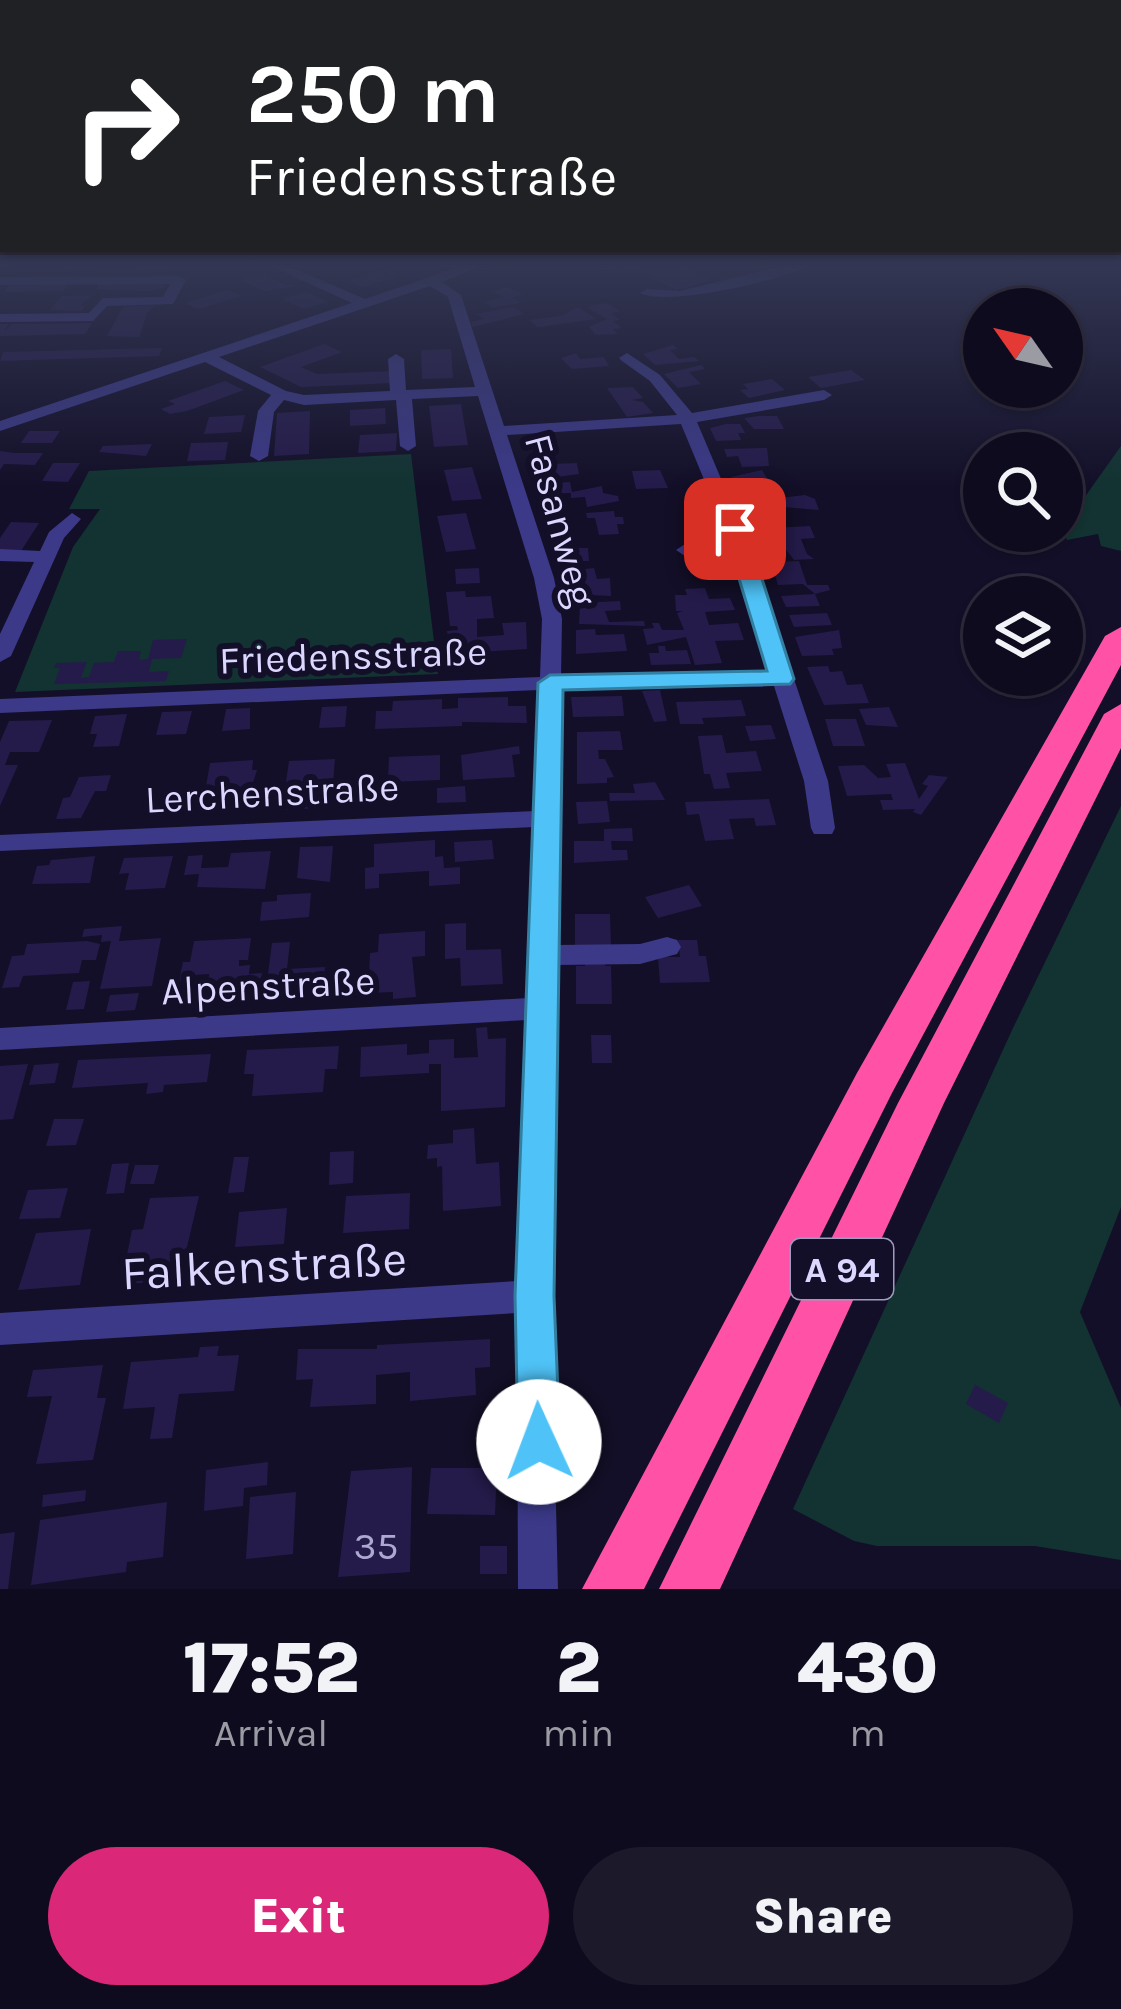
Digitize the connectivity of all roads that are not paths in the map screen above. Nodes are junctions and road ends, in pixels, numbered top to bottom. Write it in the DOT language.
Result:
graph roads {
  1 [pos="256,339"];
  2 [pos="468,339"];
  3 [pos="205,356"];
  4 [pos="396,358"];
  5 [pos="627,358"];
  6 [pos="484,391"];
  7 [pos="280,394"];
  8 [pos="401,395"];
  9 [pos="824,395"];
  10 [pos="687,419"];
  11 [pos="0,426"];
  12 [pos="496,431"];
  13 [pos="409,446"];
  14 [pos="259,456"];
  15 [pos="73,519"];
  16 [pos="741,547"];
  17 [pos="685,550"];
  18 [pos="0,555"];
  19 [pos="46,556"];
  20 [pos="1121,636"];
  21 [pos="0,656"];
  22 [pos="782,679"];
  23 [pos="550,683"];
  24 [pos="0,706"];
  25 [pos="1121,714"];
  26 [pos="548,818"];
  27 [pos="823,828"];
  28 [pos="0,843"];
  29 [pos="667,947"];
  30 [pos="544,955"];
  31 [pos="540,1009"];
  32 [pos="0,1039"];
  33 [pos="534,1296"];
  34 [pos="0,1328"];
  35 [pos="538,1589"];
  36 [pos="612,1589"];
  37 [pos="689,1589"];
  1 -- 3 [label="street"];
  2 -- 6 [label="street, Fasanweg"];
  3 -- 7 [label="street"];
  3 -- 11 [label="street"];
  4 -- 8 [label="street"];
  5 -- 10 [label="street"];
  6 -- 8 [label="street"];
  6 -- 12 [label="street, Fasanweg"];
  7 -- 8 [label="street"];
  7 -- 14 [label="street"];
  8 -- 13 [label="street"];
  9 -- 10 [label="street"];
  10 -- 12 [label="street"];
  10 -- 16 [label="street"];
  12 -- 23 [label="street, Fasanweg"];
  15 -- 19 [label="street"];
  16 -- 17 [label="street"];
  16 -- 22 [label="street"];
  18 -- 19 [label="street"];
  19 -- 21 [label="street"];
  20 -- 36 [label="highway, A 94"];
  22 -- 23 [label="street, Friedensstraße"];
  22 -- 27 [label="street"];
  23 -- 24 [label="street, Friedensstraße"];
  23 -- 26 [label="street, Fasanweg"];
  25 -- 37 [label="highway, A 94"];
  26 -- 28 [label="street, Lerchenstraße"];
  26 -- 30 [label="street, Fasanweg"];
  29 -- 30 [label="street"];
  30 -- 31 [label="street, Fasanweg"];
  31 -- 32 [label="street, Alpenstraße"];
  31 -- 33 [label="street, Fasanweg"];
  33 -- 34 [label="street, Falkenstraße"];
  33 -- 35 [label="street, Fasanweg"];
}
